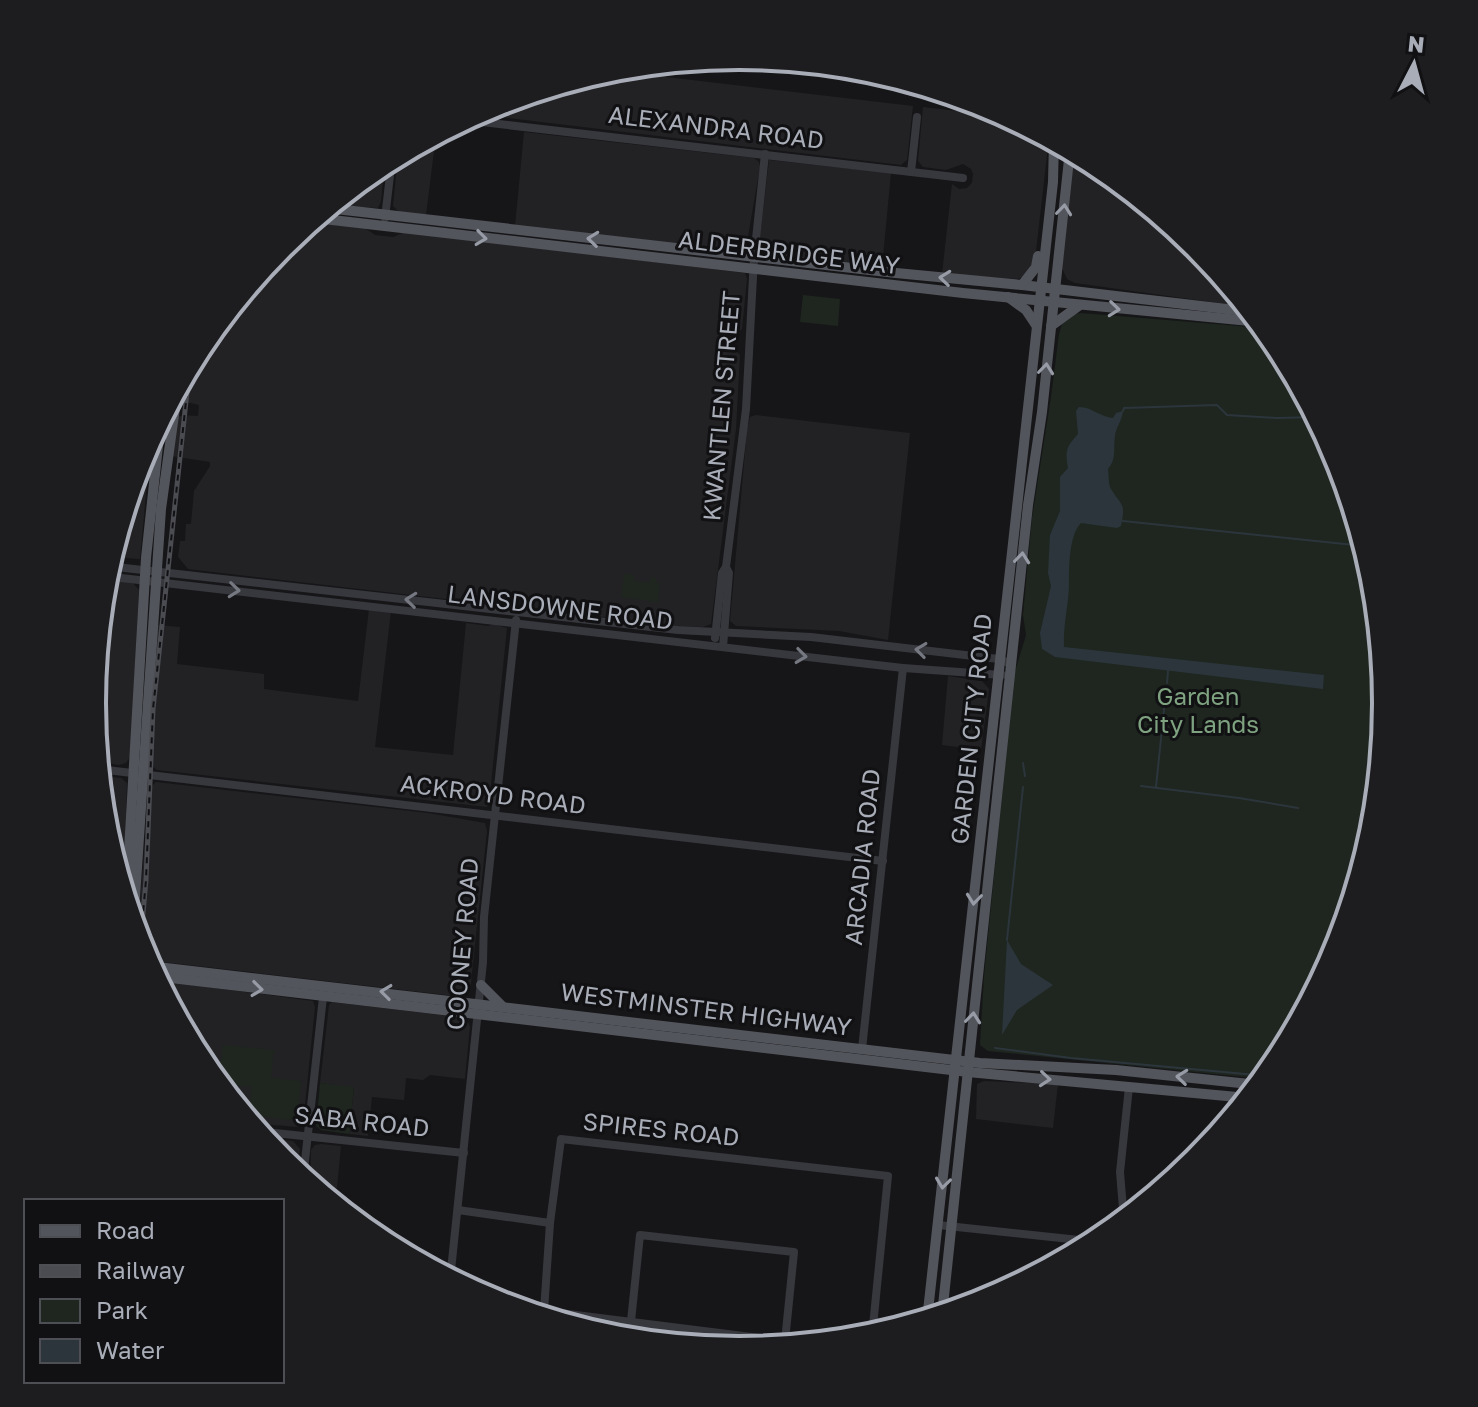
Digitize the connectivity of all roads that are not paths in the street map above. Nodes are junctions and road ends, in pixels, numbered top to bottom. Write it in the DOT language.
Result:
graph roads {
  1 [pos="917,117"];
  2 [pos="487,123"];
  3 [pos="1052,153"];
  4 [pos="765,154"];
  5 [pos="1054,154"];
  6 [pos="1069,163"];
  7 [pos="911,172"];
  8 [pos="390,175"];
  9 [pos="963,178"];
  10 [pos="341,211"];
  11 [pos="331,219"];
  12 [pos="385,221"];
  13 [pos="754,264"];
  14 [pos="1022,285"];
  15 [pos="1040,287"];
  16 [pos="1055,289"];
  17 [pos="1006,296"];
  18 [pos="1039,300"];
  19 [pos="1053,302"];
  20 [pos="1080,305"];
  21 [pos="1235,310"];
  22 [pos="1244,320"];
  23 [pos="1036,325"];
  24 [pos="1051,326"];
  25 [pos="174,418"];
  26 [pos="157,454"];
  27 [pos="120,569"];
  28 [pos="144,575"];
  29 [pos="119,576"];
  30 [pos="157,576"];
  31 [pos="517,612"];
  32 [pos="515,624"];
  33 [pos="720,633"];
  34 [pos="719,646"];
  35 [pos="999,659"];
  36 [pos="1011,667"];
  37 [pos="903,668"];
  38 [pos="997,675"];
  39 [pos="109,770"];
  40 [pos="138,774"];
  41 [pos="495,815"];
  42 [pos="125,859"];
  43 [pos="129,859"];
  44 [pos="883,861"];
  45 [pos="128,871"];
  46 [pos="134,891"];
  47 [pos="164,968"];
  48 [pos="168,978"];
  49 [pos="481,985"];
  50 [pos="323,997"];
  51 [pos="502,1006"];
  52 [pos="478,1008"];
  53 [pos="862,1049"];
  54 [pos="962,1066"];
  55 [pos="1246,1084"];
  56 [pos="1129,1087"];
  57 [pos="1235,1097"];
  58 [pos="274,1133"];
  59 [pos="308,1136"];
  60 [pos="464,1153"];
  61 [pos="305,1164"];
  62 [pos="1123,1207"];
  63 [pos="458,1210"];
  64 [pos="550,1223"];
  65 [pos="938,1225"];
  66 [pos="951,1227"];
  67 [pos="1076,1240"];
  68 [pos="451,1268"];
  69 [pos="943,1303"];
  70 [pos="544,1306"];
  71 [pos="928,1307"];
  72 [pos="573,1314"];
  73 [pos="631,1321"];
  74 [pos="873,1322"];
  75 [pos="713,1333"];
  76 [pos="786,1335"];
  77 [pos="713,1336"];
  78 [pos="747,1337"];
  1 -- 7 [label="street"];
  2 -- 4 [label="street, ALEXANDRA ROAD"];
  3 -- 14 [label="main road"];
  4 -- 7 [label="street, ALEXANDRA ROAD"];
  4 -- 13 [label="street, KWANTLEN STREET"];
  5 -- 15 [label="main road, GARDEN CITY ROAD"];
  16 -- 6 [label="main road, GARDEN CITY ROAD, one-way"];
  7 -- 9 [label="street, ALEXANDRA ROAD"];
  8 -- 12 [label="street"];
  10 -- 12 [label="main road, ALDERBRIDGE WAY"];
  11 -- 12 [label="main road, ALDERBRIDGE WAY"];
  12 -- 13 [label="main road, ALDERBRIDGE WAY"];
  14 -- 13 [label="main road, ALDERBRIDGE WAY, one-way"];
  13 -- 17 [label="main road, ALDERBRIDGE WAY"];
  13 -- 33 [label="street, KWANTLEN STREET"];
  14 -- 15 [label="main road, ALDERBRIDGE WAY"];
  15 -- 16 [label="main road, ALDERBRIDGE WAY"];
  15 -- 18 [label="main road, GARDEN CITY ROAD"];
  16 -- 19 [label="main road, GARDEN CITY ROAD"];
  16 -- 21 [label="main road, ALDERBRIDGE WAY"];
  17 -- 18 [label="main road, ALDERBRIDGE WAY"];
  17 -- 23 [label="main road"];
  18 -- 19 [label="main road, ALDERBRIDGE WAY"];
  18 -- 23 [label="main road, GARDEN CITY ROAD"];
  19 -- 20 [label="main road, ALDERBRIDGE WAY"];
  19 -- 24 [label="main road, GARDEN CITY ROAD"];
  20 -- 22 [label="main road, ALDERBRIDGE WAY, one-way"];
  20 -- 24 [label="main road"];
  23 -- 35 [label="main road, GARDEN CITY ROAD"];
  36 -- 24 [label="main road, GARDEN CITY ROAD, one-way"];
  25 -- 30 [label="main road"];
  26 -- 28 [label="main road"];
  27 -- 28 [label="street, LANSDOWNE ROAD"];
  28 -- 29 [label="street, LANSDOWNE ROAD"];
  28 -- 30 [label="street, LANSDOWNE ROAD"];
  28 -- 40 [label="main road"];
  31 -- 30 [label="street, LANSDOWNE ROAD, one-way"];
  30 -- 32 [label="street, LANSDOWNE ROAD, one-way"];
  30 -- 40 [label="main road"];
  31 -- 32 [label="street, COONEY ROAD"];
  31 -- 33 [label="street, LANSDOWNE ROAD"];
  32 -- 34 [label="street, LANSDOWNE ROAD"];
  32 -- 41 [label="street, COONEY ROAD"];
  33 -- 34 [label="street, KWANTLEN STREET"];
  35 -- 33 [label="street, LANSDOWNE ROAD, one-way"];
  34 -- 37 [label="street, LANSDOWNE ROAD, one-way"];
  35 -- 36 [label="street, LANSDOWNE ROAD"];
  35 -- 38 [label="main road, GARDEN CITY ROAD"];
  36 -- 38 [label="street, LANSDOWNE ROAD"];
  54 -- 36 [label="main road, GARDEN CITY ROAD, one-way"];
  37 -- 38 [label="street, LANSDOWNE ROAD"];
  37 -- 44 [label="street, ARCADIA ROAD"];
  38 -- 54 [label="main road, GARDEN CITY ROAD, one-way"];
  39 -- 40 [label="street, ACKROYD ROAD"];
  40 -- 41 [label="street, ACKROYD ROAD"];
  40 -- 43 [label="main road"];
  40 -- 46 [label="main road"];
  41 -- 44 [label="street, ACKROYD ROAD"];
  41 -- 49 [label="street, COONEY ROAD"];
  42 -- 43 [label="street"];
  43 -- 45 [label="main road"];
  44 -- 53 [label="street, ARCADIA ROAD"];
  52 -- 47 [label="main road, WESTMINSTER HIGHWAY, one-way"];
  48 -- 50 [label="main road, WESTMINSTER HIGHWAY, one-way"];
  49 -- 51 [label="main road"];
  49 -- 52 [label="street, COONEY ROAD"];
  50 -- 52 [label="main road, WESTMINSTER HIGHWAY"];
  50 -- 59 [label="street"];
  51 -- 52 [label="main road, WESTMINSTER HIGHWAY"];
  51 -- 53 [label="main road, WESTMINSTER HIGHWAY"];
  52 -- 54 [label="main road, WESTMINSTER HIGHWAY"];
  52 -- 60 [label="street, COONEY ROAD"];
  53 -- 54 [label="main road, WESTMINSTER HIGHWAY"];
  55 -- 54 [label="main road, WESTMINSTER HIGHWAY, one-way"];
  54 -- 56 [label="main road, WESTMINSTER HIGHWAY, one-way"];
  54 -- 65 [label="main road, GARDEN CITY ROAD, one-way"];
  54 -- 66 [label="main road, GARDEN CITY ROAD"];
  56 -- 57 [label="main road, WESTMINSTER HIGHWAY"];
  56 -- 62 [label="street"];
  58 -- 59 [label="street, SABA ROAD"];
  59 -- 60 [label="street, SABA ROAD"];
  59 -- 61 [label="street"];
  60 -- 63 [label="street, COONEY ROAD"];
  63 -- 64 [label="street"];
  63 -- 68 [label="street, COONEY ROAD"];
  64 -- 70 [label="street, SPIRES ROAD"];
  64 -- 74 [label="street, SPIRES ROAD"];
  65 -- 66 [label="street"];
  65 -- 71 [label="main road, GARDEN CITY ROAD"];
  66 -- 67 [label="street"];
  66 -- 69 [label="main road, GARDEN CITY ROAD"];
  72 -- 73 [label="street, SPIRES ROAD"];
  73 -- 75 [label="street, SPIRES ROAD"];
  73 -- 76 [label="street"];
  75 -- 77 [label="street"];
  75 -- 78 [label="street, SPIRES ROAD"];
}
